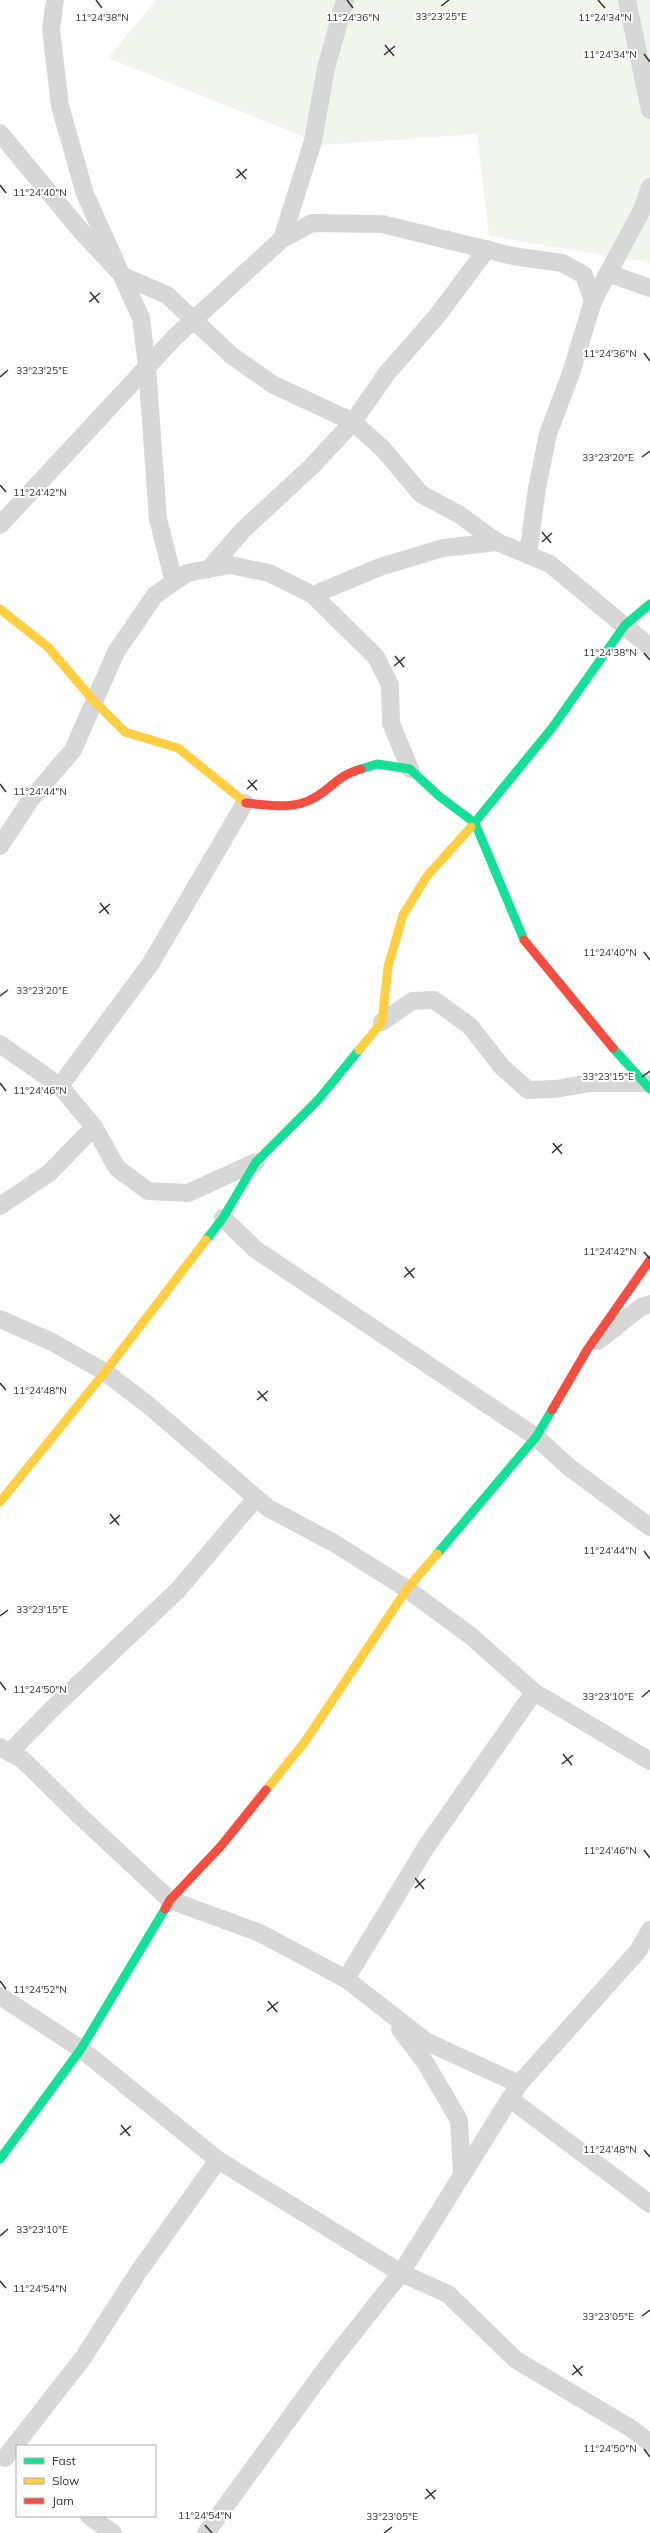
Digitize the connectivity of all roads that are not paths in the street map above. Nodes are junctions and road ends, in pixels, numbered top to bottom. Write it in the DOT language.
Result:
graph roads {
  1 [pos="55,0"];
  2 [pos="344,0"];
  3 [pos="627,0"];
  4 [pos="650,110"];
  5 [pos="0,133"];
  6 [pos="650,187"];
  7 [pos="282,239"];
  8 [pos="487,250"];
  9 [pos="608,273"];
  10 [pos="123,276"];
  11 [pos="650,288"];
  12 [pos="592,301"];
  13 [pos="195,319"];
  14 [pos="147,368"];
  15 [pos="353,422"];
  16 [pos="0,525"];
  17 [pos="497,542"];
  18 [pos="528,555"];
  19 [pos="209,569"];
  20 [pos="174,582"];
  21 [pos="313,595"];
  22 [pos="650,604"];
  23 [pos="0,610"];
  24 [pos="626,625"];
  25 [pos="650,647"];
  26 [pos="93,700"];
  27 [pos="410,769"];
  28 [pos="245,802"];
  29 [pos="475,822"];
  30 [pos="0,846"];
  31 [pos="382,1022"];
  32 [pos="0,1044"];
  33 [pos="60,1086"];
  34 [pos="647,1086"];
  35 [pos="94,1127"];
  36 [pos="256,1162"];
  37 [pos="0,1206"];
  38 [pos="223,1218"];
  39 [pos="650,1260"];
  40 [pos="650,1304"];
  41 [pos="0,1319"];
  42 [pos="587,1350"];
  43 [pos="105,1372"];
  44 [pos="536,1437"];
  45 [pos="256,1498"];
  46 [pos="0,1502"];
  47 [pos="650,1527"];
  48 [pos="407,1589"];
  49 [pos="534,1692"];
  50 [pos="5,1750"];
  51 [pos="650,1761"];
  52 [pos="170,1900"];
  53 [pos="650,1930"];
  54 [pos="644,1948"];
  55 [pos="346,1979"];
  56 [pos="0,1996"];
  57 [pos="384,2009"];
  58 [pos="81,2049"];
  59 [pos="514,2092"];
  60 [pos="0,2159"];
  61 [pos="218,2160"];
  62 [pos="462,2174"];
  63 [pos="650,2204"];
  64 [pos="401,2272"];
  65 [pos="650,2443"];
  66 [pos="18,2445"];
  67 [pos="16,2448"];
  68 [pos="8,2459"];
  69 [pos="90,2517"];
  70 [pos="114,2533"];
  71 [pos="206,2533"];
  1 -- 10 [label="street"];
  2 -- 7 [label="street"];
  3 -- 4 [label="street"];
  5 -- 10 [label="street"];
  6 -- 9 [label="street"];
  7 -- 8 [label="street"];
  7 -- 13 [label="street"];
  8 -- 12 [label="street"];
  8 -- 15 [label="street"];
  9 -- 11 [label="street"];
  9 -- 12 [label="street"];
  10 -- 13 [label="street"];
  10 -- 14 [label="street"];
  12 -- 18 [label="street"];
  13 -- 14 [label="street"];
  13 -- 15 [label="street"];
  14 -- 16 [label="street"];
  14 -- 20 [label="street"];
  15 -- 17 [label="street"];
  15 -- 19 [label="street"];
  17 -- 18 [label="street"];
  17 -- 21 [label="street"];
  18 -- 24 [label="street"];
  19 -- 20 [label="street"];
  19 -- 21 [label="street"];
  20 -- 26 [label="street"];
  21 -- 27 [label="street"];
  22 -- 24 [label="street"];
  23 -- 26 [label="street"];
  24 -- 25 [label="street"];
  24 -- 29 [label="street"];
  26 -- 28 [label="street"];
  26 -- 30 [label="street"];
  27 -- 28 [label="street"];
  27 -- 29 [label="street"];
  28 -- 33 [label="street"];
  29 -- 31 [label="street"];
  29 -- 34 [label="street"];
  31 -- 34 [label="street"];
  31 -- 36 [label="street"];
  32 -- 33 [label="street"];
  33 -- 35 [label="street"];
  35 -- 36 [label="street"];
  35 -- 37 [label="street"];
  36 -- 38 [label="street"];
  38 -- 43 [label="street"];
  38 -- 44 [label="street"];
  39 -- 42 [label="street"];
  40 -- 42 [label="street"];
  41 -- 43 [label="street"];
  42 -- 44 [label="street"];
  43 -- 45 [label="street"];
  43 -- 46 [label="street"];
  44 -- 47 [label="street"];
  44 -- 48 [label="street"];
  45 -- 48 [label="street"];
  45 -- 50 [label="street"];
  48 -- 49 [label="street"];
  48 -- 52 [label="street"];
  49 -- 51 [label="street"];
  49 -- 55 [label="street"];
  50 -- 52 [label="street"];
  52 -- 55 [label="street"];
  52 -- 58 [label="street"];
  53 -- 54 [label="street"];
  54 -- 59 [label="street"];
  55 -- 57 [label="street"];
  56 -- 58 [label="street"];
  57 -- 59 [label="street"];
  57 -- 62 [label="street"];
  58 -- 60 [label="street"];
  58 -- 61 [label="street"];
  59 -- 62 [label="street"];
  59 -- 63 [label="street"];
  61 -- 64 [label="street"];
  61 -- 66 [label="street"];
  62 -- 64 [label="street"];
  64 -- 65 [label="street"];
  64 -- 71 [label="street"];
  67 -- 68 [label="street"];
  69 -- 70 [label="street"];
}
